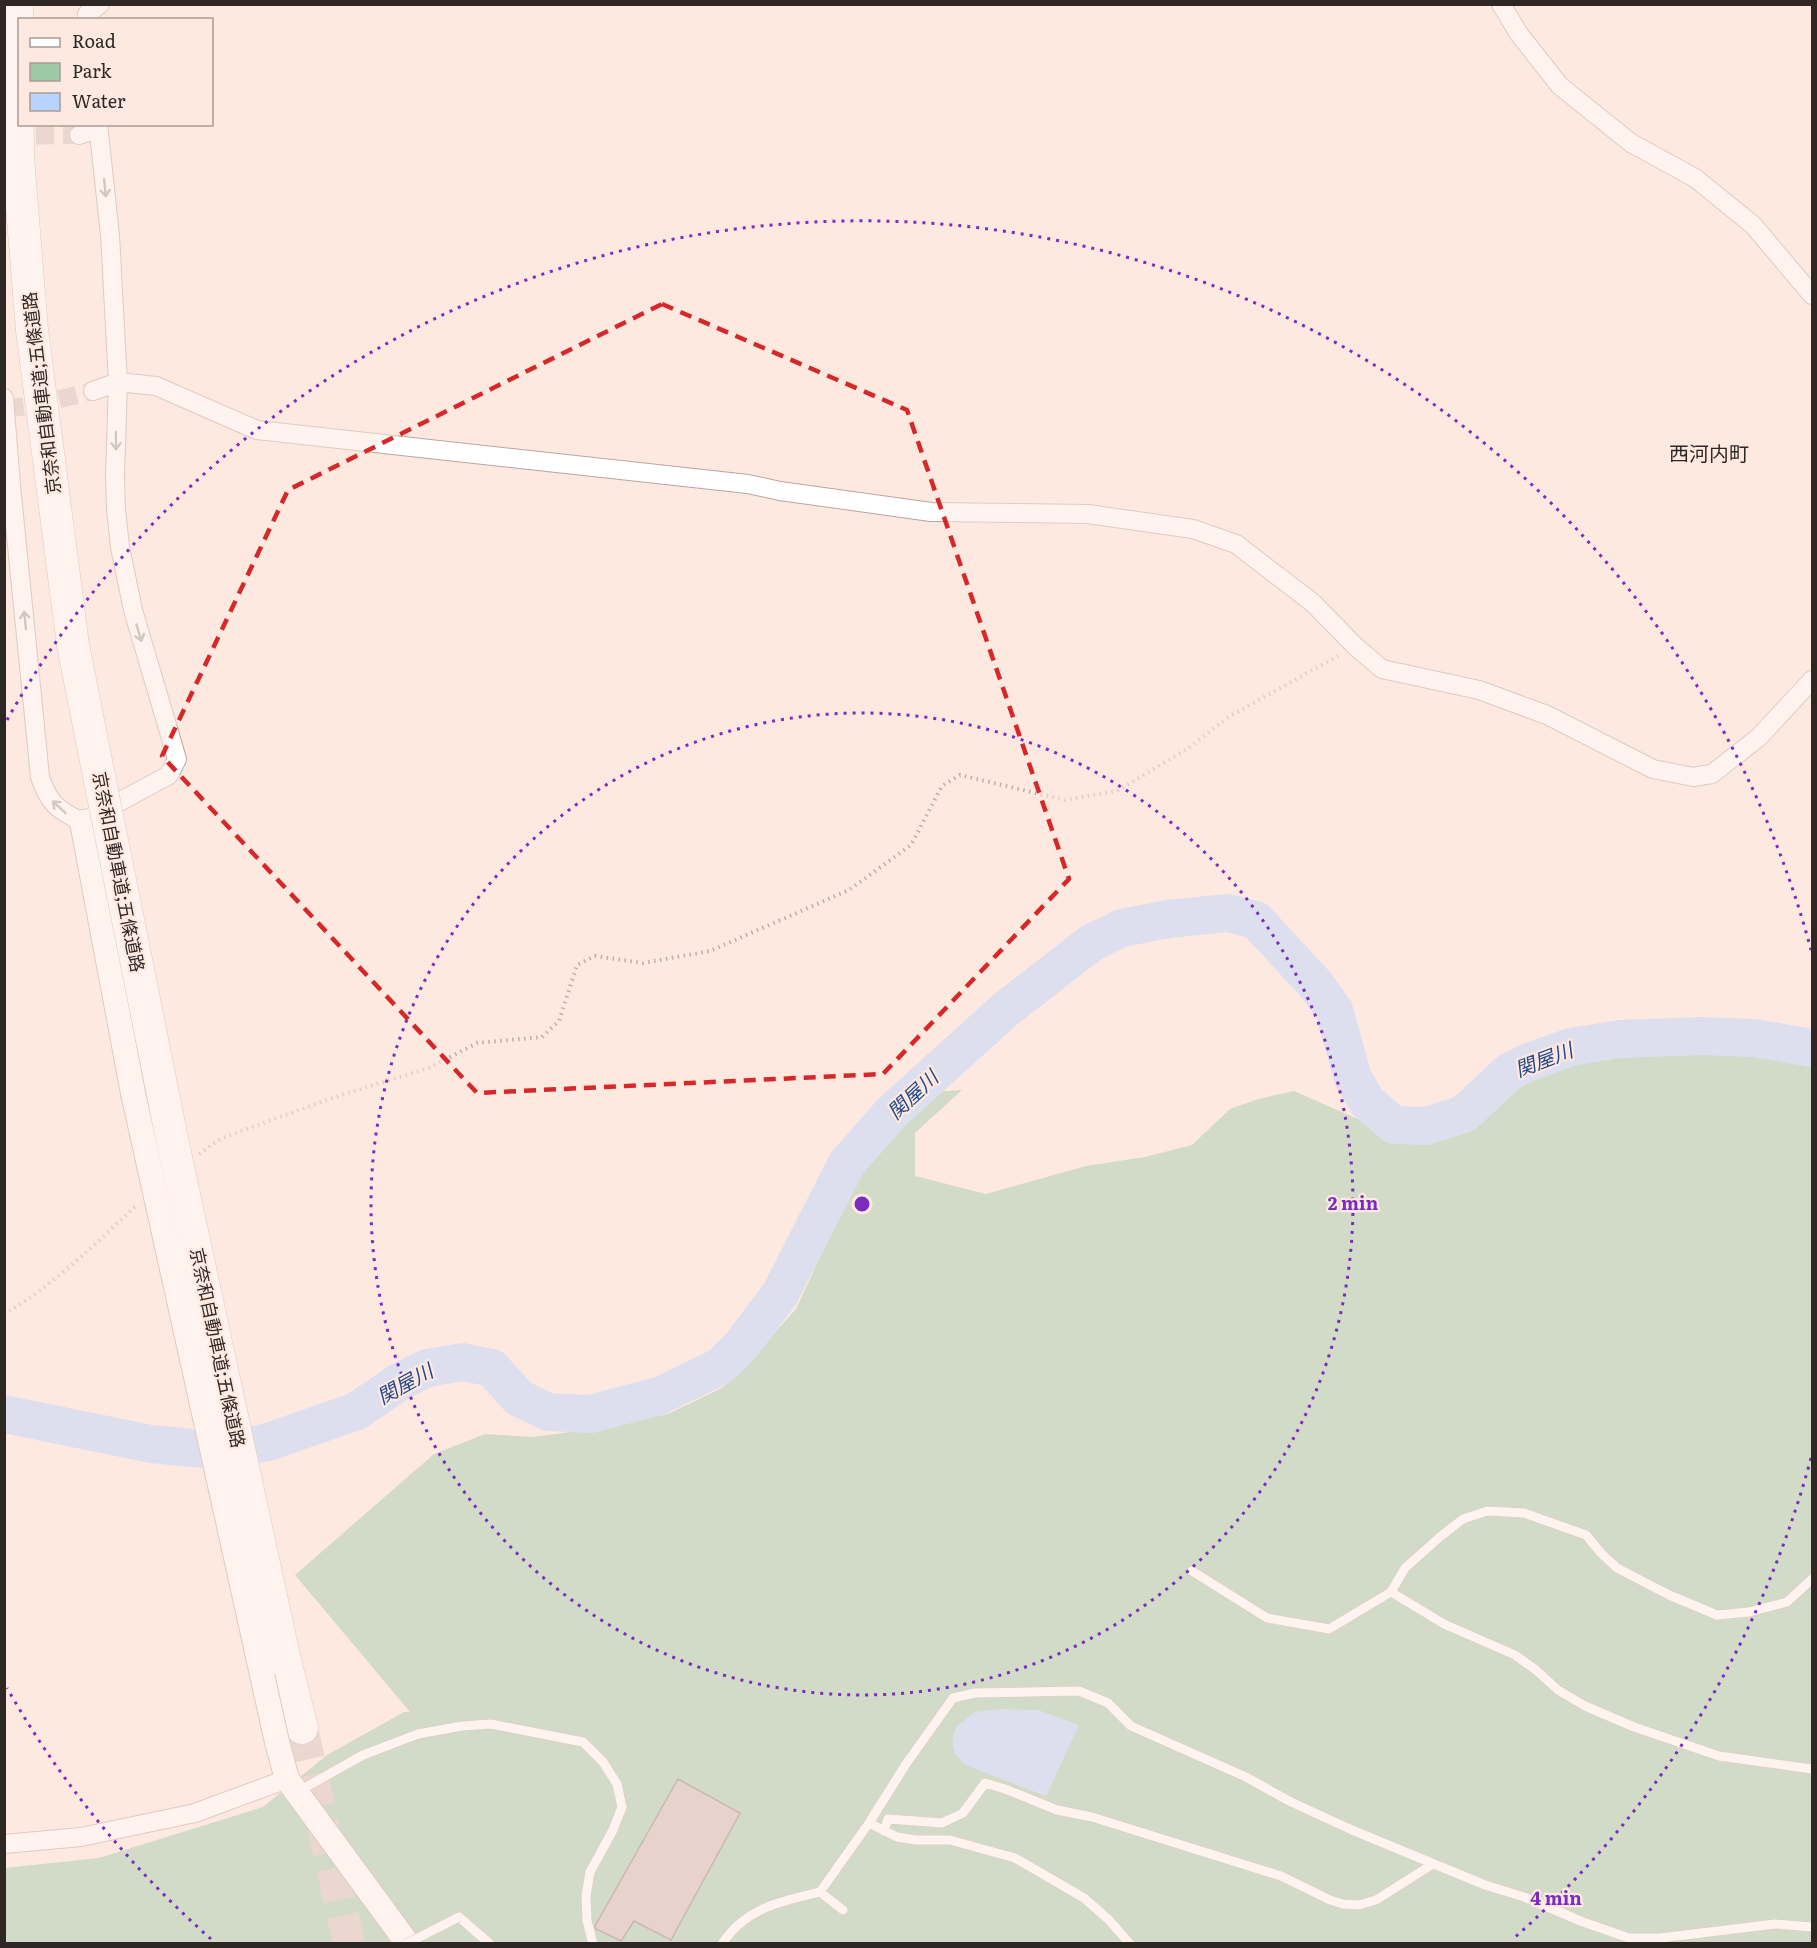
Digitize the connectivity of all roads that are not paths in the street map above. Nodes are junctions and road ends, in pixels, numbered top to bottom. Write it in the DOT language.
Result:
graph roads {
  1 [pos="17,4"];
  2 [pos="1501,4"];
  3 [pos="98,127"];
  4 [pos="79,135"];
  5 [pos="1812,295"];
  6 [pos="118,382"];
  7 [pos="93,391"];
  8 [pos="5,406"];
  9 [pos="1812,680"];
  10 [pos="82,822"];
  11 [pos="1192,1571"];
  12 [pos="1812,1579"];
  13 [pos="1391,1592"];
  14 [pos="289,1735"];
  15 [pos="1812,1769"];
  16 [pos="292,1785"];
  17 [pos="869,1823"];
  18 [pos="884,1831"];
  19 [pos="4,1844"];
  20 [pos="1433,1864"];
  21 [pos="820,1892"];
  22 [pos="843,1910"];
  23 [pos="1812,1926"];
  24 [pos="407,1944"];
  25 [pos="490,1944"];
  26 [pos="592,1944"];
  27 [pos="722,1944"];
  28 [pos="1130,1944"];
  1 -- 14 [label="highway, 京奈和自動車道;五條道路, bridge"];
  2 -- 5 [label="street"];
  3 -- 4 [label="street"];
  3 -- 6 [label="street, one-way"];
  6 -- 7 [label="street"];
  6 -- 9 [label="street"];
  6 -- 10 [label="street, one-way"];
  10 -- 8 [label="street, one-way"];
  10 -- 14 [label="street, bridge"];
  11 -- 13 [label="lane"];
  12 -- 13 [label="lane"];
  13 -- 15 [label="lane"];
  14 -- 16 [label="street"];
  16 -- 19 [label="street"];
  16 -- 24 [label="street"];
  16 -- 26 [label="lane"];
  17 -- 18 [label="lane"];
  17 -- 20 [label="lane"];
  17 -- 21 [label="lane"];
  18 -- 20 [label="lane"];
  18 -- 28 [label="lane"];
  20 -- 23 [label="lane"];
  21 -- 22 [label="lane"];
  21 -- 27 [label="lane"];
  24 -- 25 [label="lane, bridge"];
}
